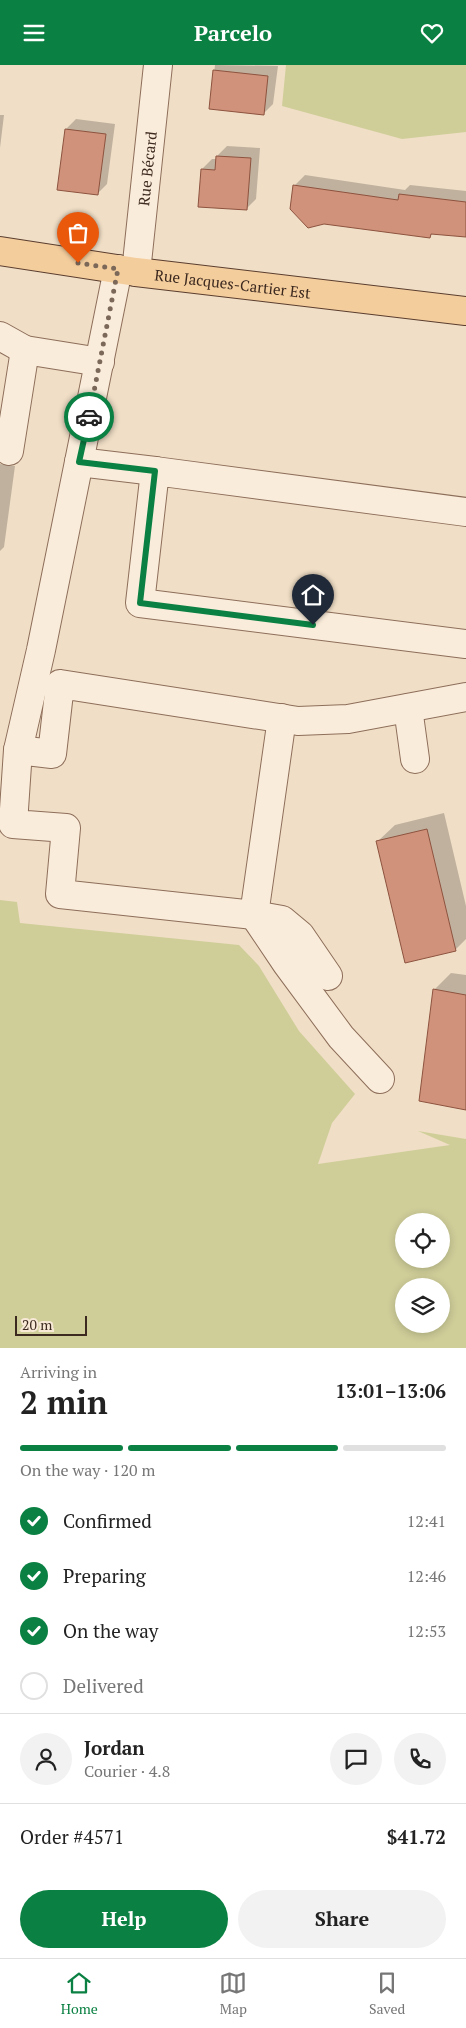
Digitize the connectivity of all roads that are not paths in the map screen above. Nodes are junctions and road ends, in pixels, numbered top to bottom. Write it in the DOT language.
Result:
graph roads {
  1 [pos="158,65"];
  2 [pos="0,251"];
  3 [pos="127,271"];
  4 [pos="466,311"];
  5 [pos="0,336"];
  6 [pos="25,349"];
  7 [pos="100,362"];
  8 [pos="9,451"];
  9 [pos="79,462"];
  10 [pos="155,471"];
  11 [pos="466,512"];
  12 [pos="466,644"];
  13 [pos="466,697"];
  14 [pos="408,708"];
  15 [pos="282,718"];
  16 [pos="18,750"];
  17 [pos="415,759"];
  18 [pos="6,823"];
  19 [pos="254,915"];
  20 [pos="328,976"];
  21 [pos="380,1079"];
  1 -- 3 [label="street, Rue Bécard"];
  2 -- 3 [label="main road, Rue Jacques-Cartier Est"];
  3 -- 4 [label="main road, Rue Jacques-Cartier Est"];
  3 -- 7 [label="street, Rue Bécard"];
  5 -- 6 [label="street"];
  6 -- 7 [label="street"];
  6 -- 8 [label="street"];
  7 -- 9 [label="street, Rue Bécard"];
  9 -- 10 [label="street"];
  9 -- 16 [label="street, Rue Bécard"];
  10 -- 11 [label="street"];
  10 -- 12 [label="street"];
  13 -- 14 [label="street"];
  14 -- 15 [label="street"];
  14 -- 17 [label="street"];
  15 -- 16 [label="street"];
  15 -- 19 [label="street"];
  16 -- 18 [label="street, Rue Bécard"];
  18 -- 19 [label="street"];
  19 -- 20 [label="street"];
  19 -- 21 [label="street"];
}
